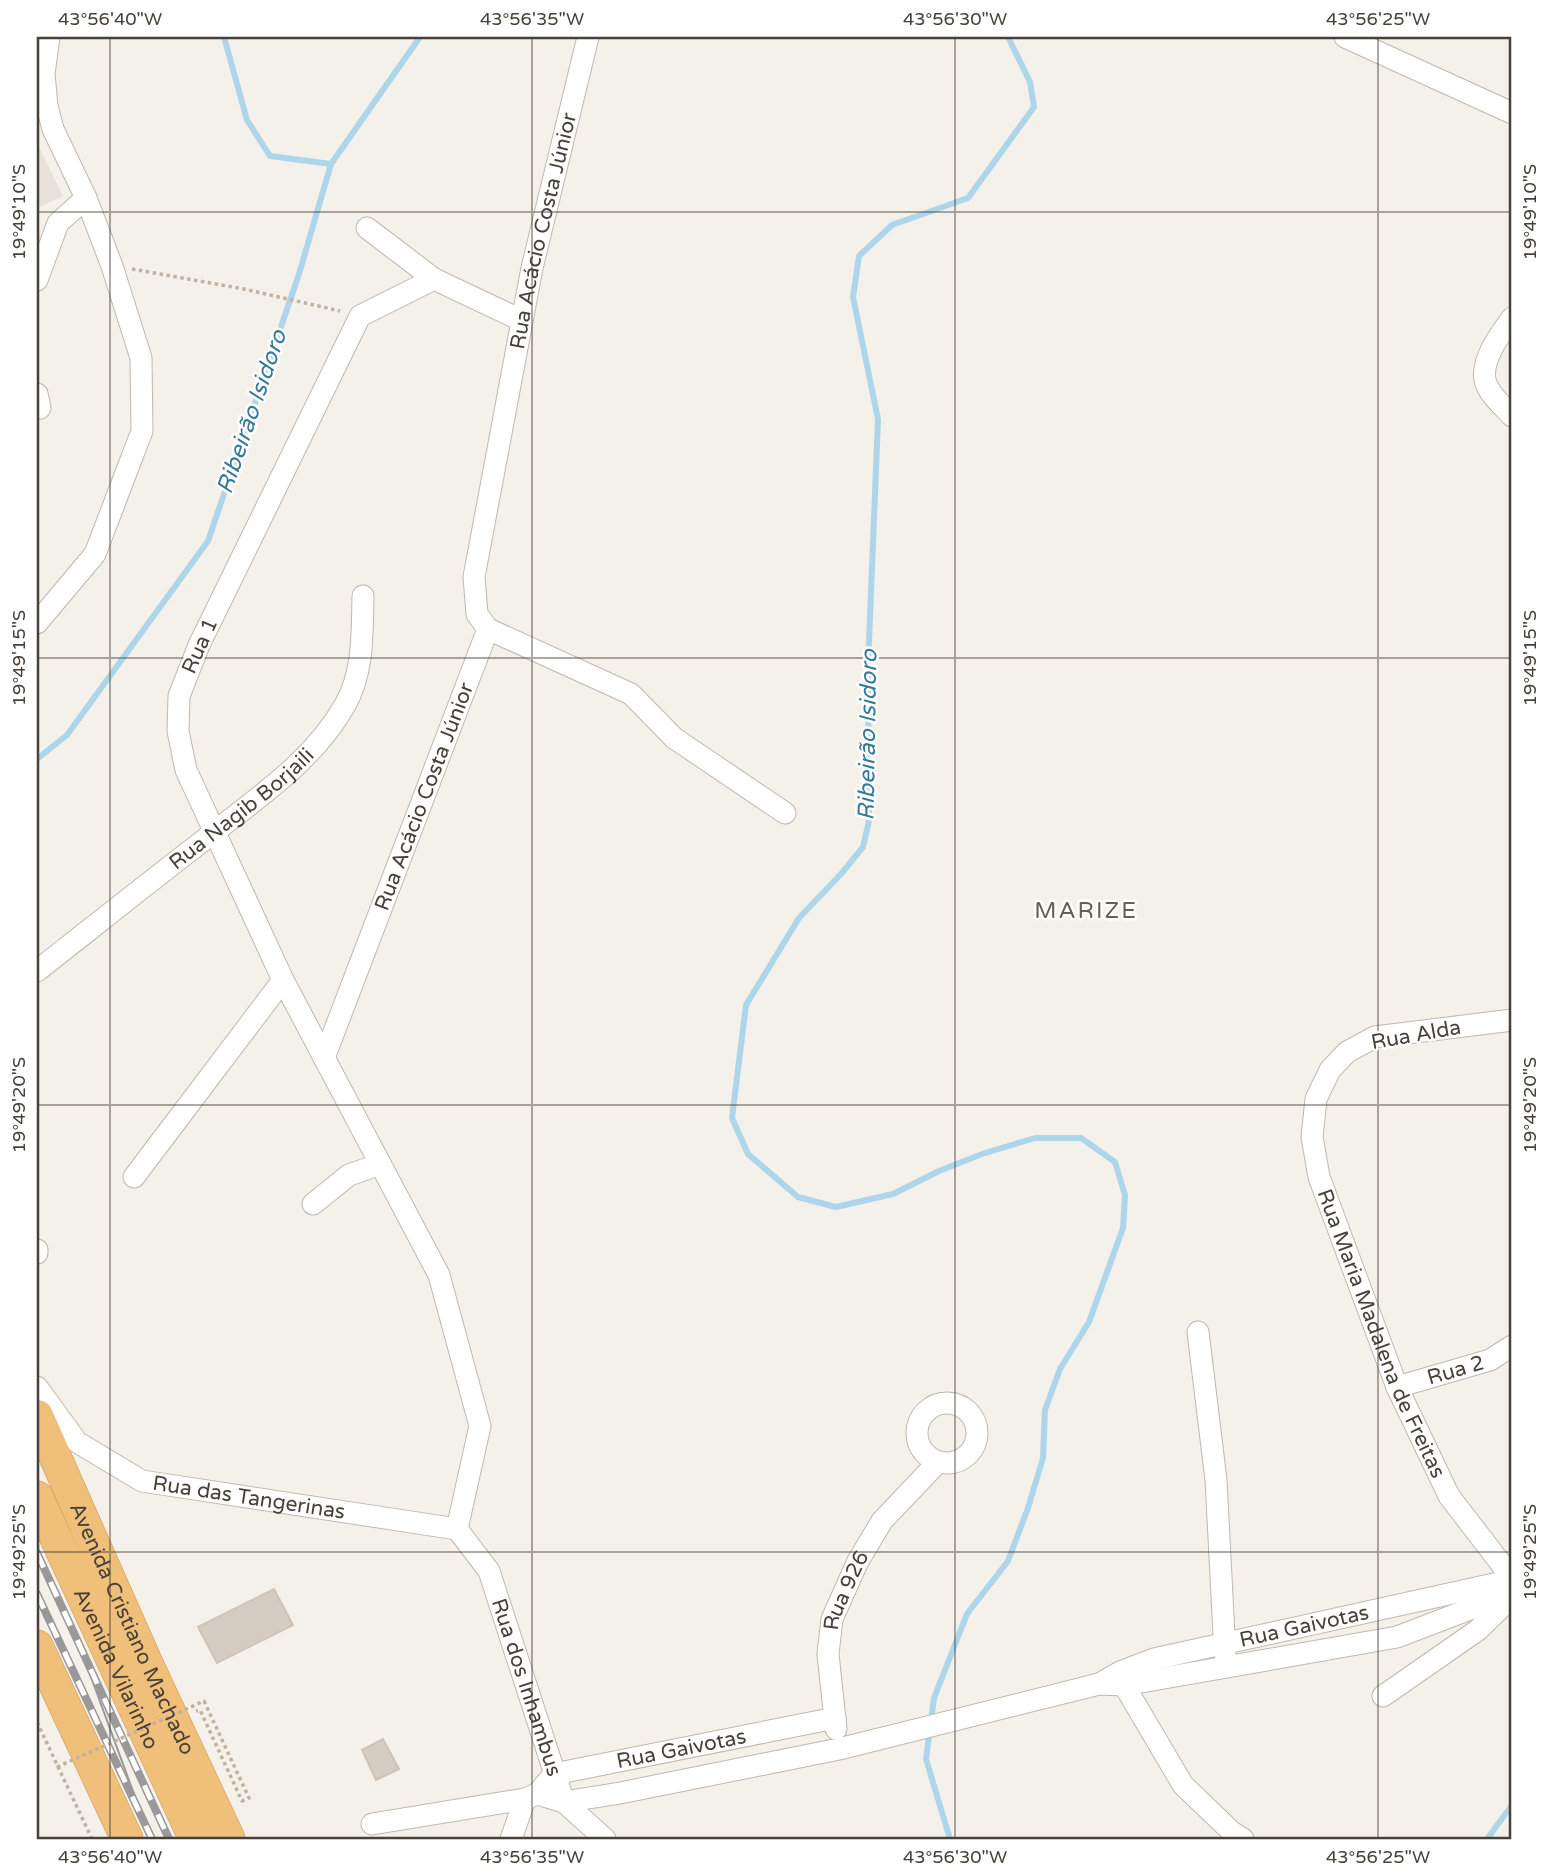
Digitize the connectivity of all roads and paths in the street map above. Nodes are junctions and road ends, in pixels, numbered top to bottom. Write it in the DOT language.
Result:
graph roads {
  1 [pos="48,37"];
  2 [pos="587,37"];
  3 [pos="1345,37"];
  4 [pos="42,108"];
  5 [pos="1512,113"];
  6 [pos="86,198"];
  7 [pos="367,228"];
  8 [pos="112,266"];
  9 [pos="434,279"];
  10 [pos="37,280"];
  11 [pos="345,313"];
  12 [pos="1512,318"];
  13 [pos="521,320"];
  14 [pos="1512,416"];
  15 [pos="363,596"];
  16 [pos="37,623"];
  17 [pos="488,629"];
  18 [pos="785,813"];
  19 [pos="214,832"];
  20 [pos="37,971"];
  21 [pos="283,980"];
  22 [pos="1512,1020"];
  23 [pos="324,1058"];
  24 [pos="1330,1070"];
  25 [pos="380,1164"];
  26 [pos="134,1177"];
  27 [pos="313,1204"];
  28 [pos="1198,1332"];
  29 [pos="1512,1346"];
  30 [pos="37,1387"];
  31 [pos="1397,1387"];
  32 [pos="37,1416"];
  33 [pos="938,1462"];
  34 [pos="37,1497"];
  35 [pos="457,1530"];
  36 [pos="1512,1579"];
  37 [pos="1512,1595"];
  38 [pos="1225,1642"];
  39 [pos="37,1646"];
  40 [pos="1225,1667"];
  41 [pos="1122,1679"];
  42 [pos="1383,1696"];
  43 [pos="196,1712"];
  44 [pos="835,1718"];
  45 [pos="37,1722"];
  46 [pos="839,1749"];
  47 [pos="57,1767"];
  48 [pos="554,1774"];
  49 [pos="531,1796"];
  50 [pos="564,1802"];
  51 [pos="372,1824"];
  52 [pos="92,1839"];
  53 [pos="127,1839"];
  54 [pos="195,1839"];
  55 [pos="229,1839"];
  56 [pos="511,1839"];
  57 [pos="605,1839"];
  58 [pos="1243,1839"];
  1 -- 4 [label="street"];
  2 -- 13 [label="street, Rua Acácio Costa Júnior"];
  3 -- 5 [label="street"];
  4 -- 6 [label="street"];
  6 -- 8 [label="street"];
  6 -- 10 [label="street"];
  7 -- 9 [label="street"];
  8 -- 11 [label="path"];
  8 -- 16 [label="street"];
  9 -- 13 [label="street"];
  9 -- 19 [label="street, Rua 1"];
  12 -- 14 [label="street"];
  13 -- 17 [label="street, Rua Acácio Costa Júnior"];
  15 -- 19 [label="street, Rua Nagib Borjaili"];
  17 -- 18 [label="street"];
  17 -- 23 [label="street, Rua Acácio Costa Júnior"];
  19 -- 20 [label="street, Rua Nagib Borjaili"];
  19 -- 21 [label="street, Rua 1"];
  21 -- 23 [label="street, Rua 1"];
  21 -- 26 [label="street"];
  22 -- 24 [label="street, Rua Alda"];
  23 -- 25 [label="street"];
  24 -- 31 [label="street, Rua Maria Madalena de Freitas"];
  25 -- 27 [label="street"];
  25 -- 35 [label="street"];
  28 -- 38 [label="street"];
  29 -- 31 [label="street, Rua 2"];
  30 -- 35 [label="street, Rua das Tangerinas"];
  31 -- 36 [label="street, Rua Maria Madalena de Freitas"];
  32 -- 55 [label="highway, Avenida Cristiano Machado"];
  33 -- 44 [label="street, Rua 926"];
  34 -- 54 [label="highway, Avenida Vilarinho"];
  35 -- 48 [label="street, Rua dos Inhambus"];
  36 -- 38 [label="street, Rua Gaivotas"];
  37 -- 40 [label="street, Rua Gaivotas"];
  37 -- 42 [label="street"];
  38 -- 40 [label="street"];
  38 -- 41 [label="street, Rua Gaivotas"];
  39 -- 53 [label="highway"];
  40 -- 41 [label="street, Rua Gaivotas"];
  41 -- 46 [label="street, Rua Gaivotas"];
  41 -- 58 [label="street"];
  43 -- 47 [label="path, bridge"];
  44 -- 46 [label="street, Rua 926"];
  44 -- 48 [label="street, Rua Gaivotas"];
  45 -- 47 [label="path"];
  46 -- 50 [label="street, Rua Gaivotas"];
  47 -- 52 [label="path"];
  48 -- 49 [label="street"];
  48 -- 50 [label="street, Rua dos Inhambus"];
  49 -- 50 [label="street, Rua Gaivotas"];
  49 -- 51 [label="street, Rua Gaivotas"];
  49 -- 56 [label="street"];
  50 -- 57 [label="street, Rua dos Inhambus"];
}
